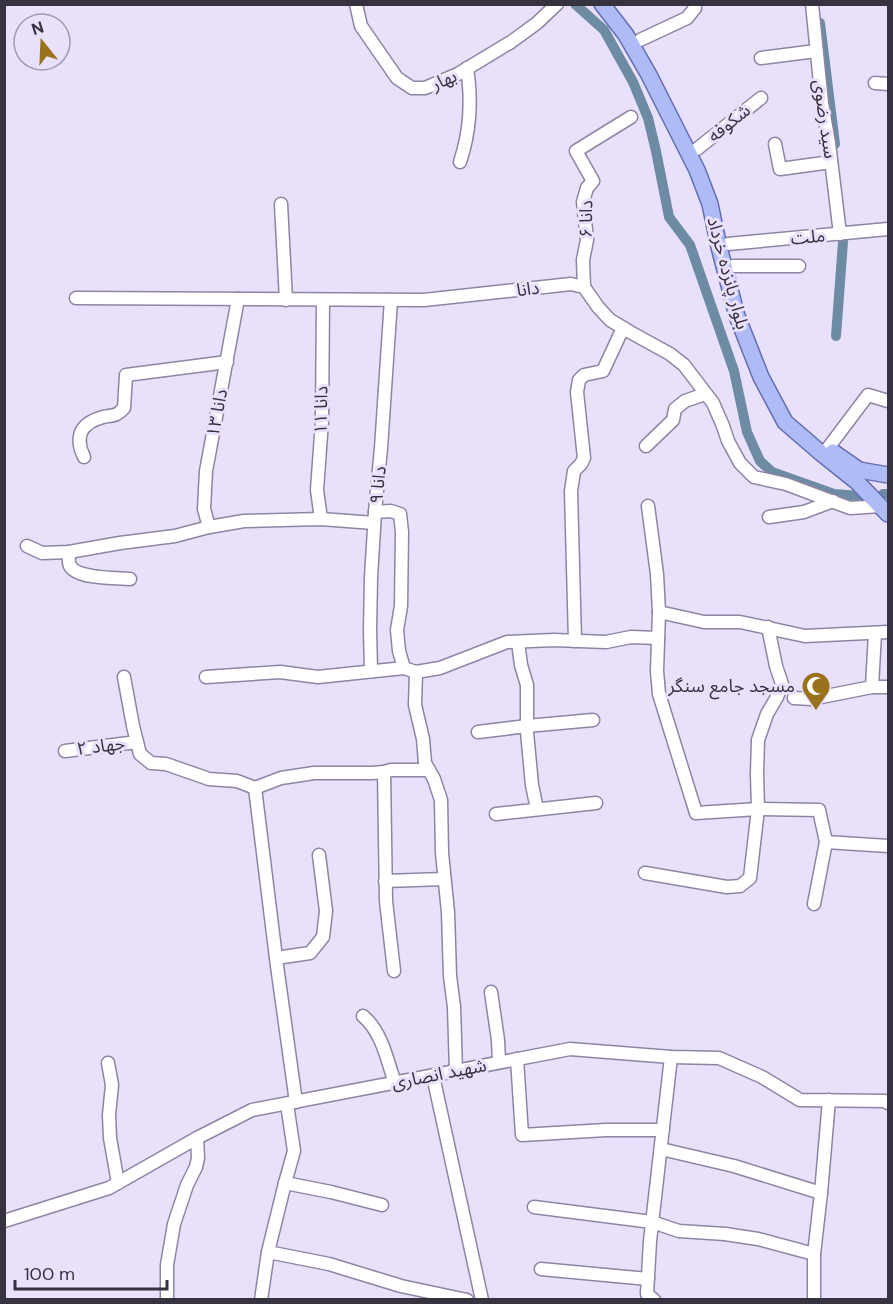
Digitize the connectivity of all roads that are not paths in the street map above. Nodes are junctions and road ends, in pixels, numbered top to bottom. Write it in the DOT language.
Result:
graph roads {
  1 [pos="356,4"];
  2 [pos="602,4"];
  3 [pos="613,4"];
  4 [pos="694,4"];
  5 [pos="812,4"];
  6 [pos="554,8"];
  7 [pos="640,40"];
  8 [pos="816,51"];
  9 [pos="761,58"];
  10 [pos="467,69"];
  11 [pos="875,83"];
  12 [pos="888,84"];
  13 [pos="760,98"];
  14 [pos="631,117"];
  15 [pos="776,144"];
  16 [pos="697,149"];
  17 [pos="460,162"];
  18 [pos="831,162"];
  19 [pos="281,204"];
  20 [pos="888,229"];
  21 [pos="840,234"];
  22 [pos="723,246"];
  23 [pos="733,266"];
  24 [pos="799,266"];
  25 [pos="584,287"];
  26 [pos="76,298"];
  27 [pos="238,299"];
  28 [pos="286,300"];
  29 [pos="323,300"];
  30 [pos="391,300"];
  31 [pos="623,328"];
  32 [pos="227,362"];
  33 [pos="705,394"];
  34 [pos="888,401"];
  35 [pos="646,446"];
  36 [pos="828,448"];
  37 [pos="84,457"];
  38 [pos="888,475"];
  39 [pos="833,501"];
  40 [pos="648,506"];
  41 [pos="885,510"];
  42 [pos="374,518"];
  43 [pos="769,518"];
  44 [pos="321,519"];
  45 [pos="209,527"];
  46 [pos="27,546"];
  47 [pos="69,552"];
  48 [pos="130,579"];
  49 [pos="659,612"];
  50 [pos="768,627"];
  51 [pos="888,632"];
  52 [pos="875,633"];
  53 [pos="658,638"];
  54 [pos="575,641"];
  55 [pos="518,642"];
  56 [pos="371,670"];
  57 [pos="410,670"];
  58 [pos="124,677"];
  59 [pos="206,677"];
  60 [pos="872,687"];
  61 [pos="888,687"];
  62 [pos="794,698"];
  63 [pos="593,720"];
  64 [pos="527,726"];
  65 [pos="478,732"];
  66 [pos="137,742"];
  67 [pos="65,751"];
  68 [pos="429,770"];
  69 [pos="384,772"];
  70 [pos="255,788"];
  71 [pos="596,803"];
  72 [pos="537,809"];
  73 [pos="758,809"];
  74 [pos="496,814"];
  75 [pos="826,842"];
  76 [pos="888,846"];
  77 [pos="319,855"];
  78 [pos="645,873"];
  79 [pos="444,879"];
  80 [pos="385,881"];
  81 [pos="814,904"];
  82 [pos="276,958"];
  83 [pos="394,971"];
  84 [pos="491,992"];
  85 [pos="363,1016"];
  86 [pos="671,1057"];
  87 [pos="517,1059"];
  88 [pos="499,1062"];
  89 [pos="108,1064"];
  90 [pos="456,1071"];
  91 [pos="433,1076"];
  92 [pos="396,1083"];
  93 [pos="830,1100"];
  94 [pos="292,1103"];
  95 [pos="888,1103"];
  96 [pos="663,1130"];
  97 [pos="197,1138"];
  98 [pos="661,1149"];
  99 [pos="118,1183"];
  100 [pos="285,1183"];
  101 [pos="821,1193"];
  102 [pos="382,1205"];
  103 [pos="534,1207"];
  104 [pos="4,1221"];
  105 [pos="652,1222"];
  106 [pos="268,1252"];
  107 [pos="814,1254"];
  108 [pos="541,1269"];
  109 [pos="648,1279"];
  110 [pos="166,1299"];
  111 [pos="261,1299"];
  112 [pos="467,1299"];
  113 [pos="482,1299"];
  114 [pos="654,1299"];
  115 [pos="814,1299"];
  1 -- 10 [label="street, بهار"];
  2 -- 22 [label="main road, بلوار پانزده خرداد"];
  3 -- 7 [label="main road, بلوار پانزده خرداد"];
  4 -- 7 [label="street"];
  5 -- 8 [label="street, سید رضوی"];
  6 -- 10 [label="street, بهار"];
  7 -- 16 [label="main road, بلوار پانزده خرداد"];
  8 -- 9 [label="street"];
  8 -- 18 [label="street, سید رضوی"];
  10 -- 17 [label="street"];
  11 -- 12 [label="street"];
  13 -- 16 [label="street, شکوفه"];
  14 -- 25 [label="street, دانا ۶"];
  15 -- 18 [label="street"];
  16 -- 22 [label="main road, بلوار پانزده خرداد"];
  18 -- 21 [label="street, سید رضوی"];
  19 -- 28 [label="street"];
  20 -- 21 [label="street, ملت"];
  21 -- 22 [label="street, ملت"];
  22 -- 23 [label="main road, بلوار پانزده خرداد"];
  22 -- 41 [label="main road, بلوار پانزده خرداد"];
  23 -- 24 [label="street"];
  23 -- 36 [label="main road, بلوار پانزده خرداد"];
  25 -- 30 [label="street, دانا"];
  25 -- 31 [label="street"];
  26 -- 27 [label="street, دانا"];
  27 -- 28 [label="street, دانا"];
  27 -- 32 [label="street, دانا ۱۳"];
  28 -- 29 [label="street, دانا"];
  29 -- 30 [label="street, دانا"];
  29 -- 44 [label="street, دانا ۱۱"];
  30 -- 42 [label="street, دانا ۹"];
  31 -- 33 [label="street"];
  31 -- 54 [label="street"];
  32 -- 37 [label="street"];
  32 -- 45 [label="street, دانا ۱۳"];
  33 -- 35 [label="street"];
  33 -- 39 [label="street"];
  34 -- 36 [label="street"];
  36 -- 38 [label="main road, بلوار پانزده خرداد"];
  39 -- 41 [label="street"];
  39 -- 43 [label="street"];
  40 -- 49 [label="street"];
  42 -- 44 [label="street"];
  42 -- 56 [label="street, دانا ۹"];
  42 -- 57 [label="street"];
  44 -- 45 [label="street"];
  45 -- 47 [label="street"];
  46 -- 47 [label="street"];
  47 -- 48 [label="street"];
  49 -- 50 [label="street"];
  49 -- 53 [label="street"];
  50 -- 52 [label="street"];
  50 -- 73 [label="street"];
  51 -- 52 [label="street"];
  52 -- 60 [label="street"];
  53 -- 54 [label="street"];
  53 -- 73 [label="street"];
  54 -- 55 [label="street"];
  55 -- 57 [label="street"];
  55 -- 64 [label="street"];
  56 -- 57 [label="street"];
  56 -- 59 [label="street"];
  57 -- 68 [label="street"];
  58 -- 66 [label="street"];
  60 -- 61 [label="street"];
  60 -- 62 [label="street"];
  63 -- 64 [label="street"];
  64 -- 65 [label="street"];
  64 -- 72 [label="street"];
  66 -- 67 [label="street, جهاد ۲"];
  66 -- 70 [label="street"];
  68 -- 69 [label="street"];
  68 -- 79 [label="street"];
  69 -- 70 [label="street"];
  69 -- 80 [label="street"];
  70 -- 82 [label="street"];
  71 -- 72 [label="street"];
  72 -- 74 [label="street"];
  73 -- 75 [label="street"];
  73 -- 78 [label="street"];
  75 -- 76 [label="street"];
  75 -- 81 [label="street"];
  77 -- 82 [label="street"];
  79 -- 80 [label="street"];
  79 -- 90 [label="street"];
  80 -- 83 [label="street"];
  82 -- 94 [label="street"];
  84 -- 88 [label="street"];
  85 -- 92 [label="street"];
  86 -- 87 [label="street, شهید انصاری"];
  86 -- 93 [label="street, شهید انصاری"];
  86 -- 96 [label="street"];
  87 -- 88 [label="street, شهید انصاری"];
  87 -- 96 [label="street"];
  88 -- 90 [label="street, شهید انصاری"];
  89 -- 99 [label="street"];
  90 -- 91 [label="street, شهید انصاری"];
  91 -- 92 [label="street, شهید انصاری"];
  91 -- 113 [label="street"];
  92 -- 94 [label="street, شهید انصاری"];
  93 -- 95 [label="street, شهید انصاری"];
  93 -- 101 [label="street"];
  94 -- 97 [label="street, شهید انصاری"];
  94 -- 100 [label="street"];
  96 -- 98 [label="street"];
  97 -- 99 [label="street, شهید انصاری"];
  97 -- 110 [label="street"];
  98 -- 101 [label="street"];
  98 -- 105 [label="street"];
  99 -- 104 [label="street, شهید انصاری"];
  100 -- 102 [label="street"];
  100 -- 106 [label="street"];
  101 -- 107 [label="street"];
  103 -- 105 [label="street"];
  105 -- 107 [label="street"];
  105 -- 109 [label="street"];
  106 -- 111 [label="street"];
  106 -- 112 [label="street"];
  107 -- 115 [label="street"];
  108 -- 109 [label="street"];
  109 -- 114 [label="street"];
}
